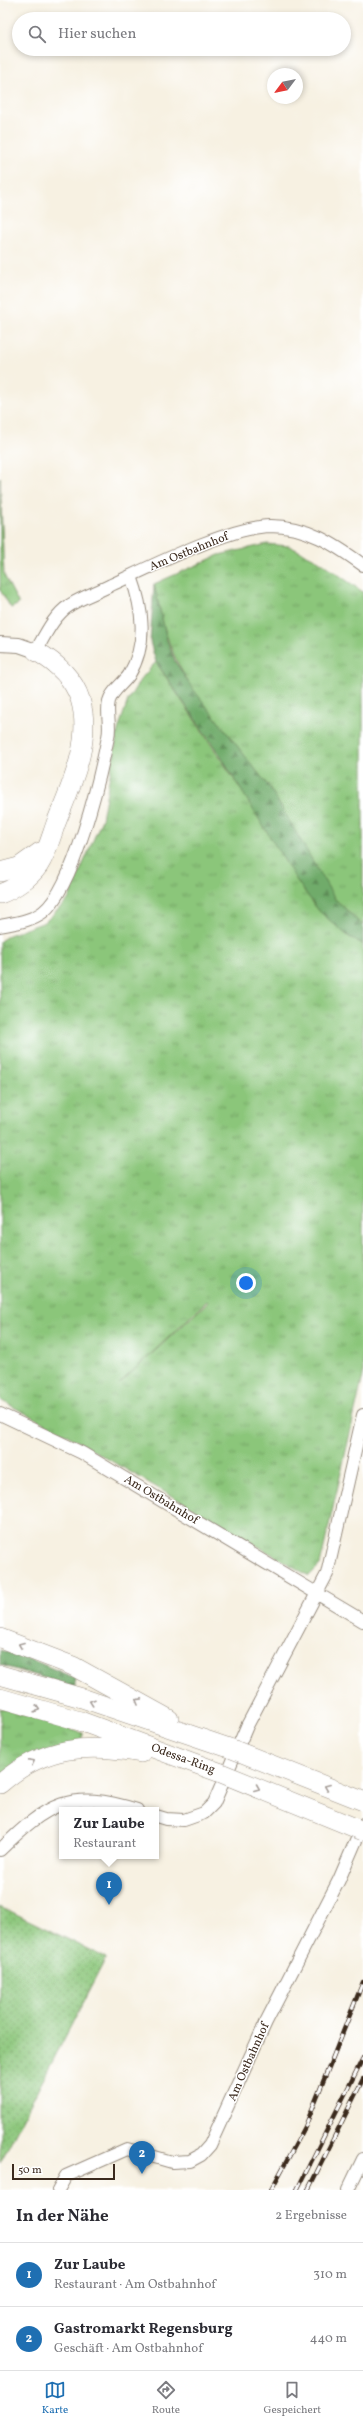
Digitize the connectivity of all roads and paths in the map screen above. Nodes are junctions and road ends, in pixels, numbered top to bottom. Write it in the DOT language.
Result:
graph roads {
  1 [pos="363,565"];
  2 [pos="131,576"];
  3 [pos="0,644"];
  4 [pos="36,651"];
  5 [pos="48,844"];
  6 [pos="0,872"];
  7 [pos="0,894"];
  8 [pos="0,926"];
  9 [pos="0,1414"];
  10 [pos="363,1415"];
  11 [pos="318,1592"];
  12 [pos="363,1621"];
  13 [pos="0,1638"];
  14 [pos="0,1675"];
  15 [pos="0,1698"];
  16 [pos="208,1741"];
  17 [pos="201,1765"];
  18 [pos="0,1784"];
  19 [pos="363,1801"];
  20 [pos="124,1807"];
  21 [pos="159,1817"];
  22 [pos="363,1822"];
  23 [pos="363,1831"];
  24 [pos="0,1850"];
  25 [pos="363,2159"];
  26 [pos="58,2190"];
  27 [pos="348,2190"];
  1 -- 2 [label="street, Am Ostbahnhof"];
  2 -- 4 [label="street, Am Ostbahnhof"];
  2 -- 8 [label="street"];
  3 -- 4 [label="street"];
  4 -- 5 [label="highway"];
  5 -- 6 [label="highway"];
  5 -- 7 [label="highway"];
  9 -- 11 [label="street, Am Ostbahnhof"];
  10 -- 11 [label="street"];
  11 -- 12 [label="street, Am Ostbahnhof"];
  11 -- 21 [label="street"];
  16 -- 13 [label="highway, one-way"];
  16 -- 14 [label="highway, Odessa-Ring, one-way"];
  15 -- 17 [label="highway, Odessa-Ring, one-way"];
  19 -- 16 [label="highway, Odessa-Ring, one-way, bridge"];
  18 -- 17 [label="highway, one-way"];
  17 -- 23 [label="highway, Odessa-Ring, one-way, bridge"];
  20 -- 24 [label="street"];
  22 -- 26 [label="street, Am Ostbahnhof"];
  25 -- 27 [label="street"];
}
